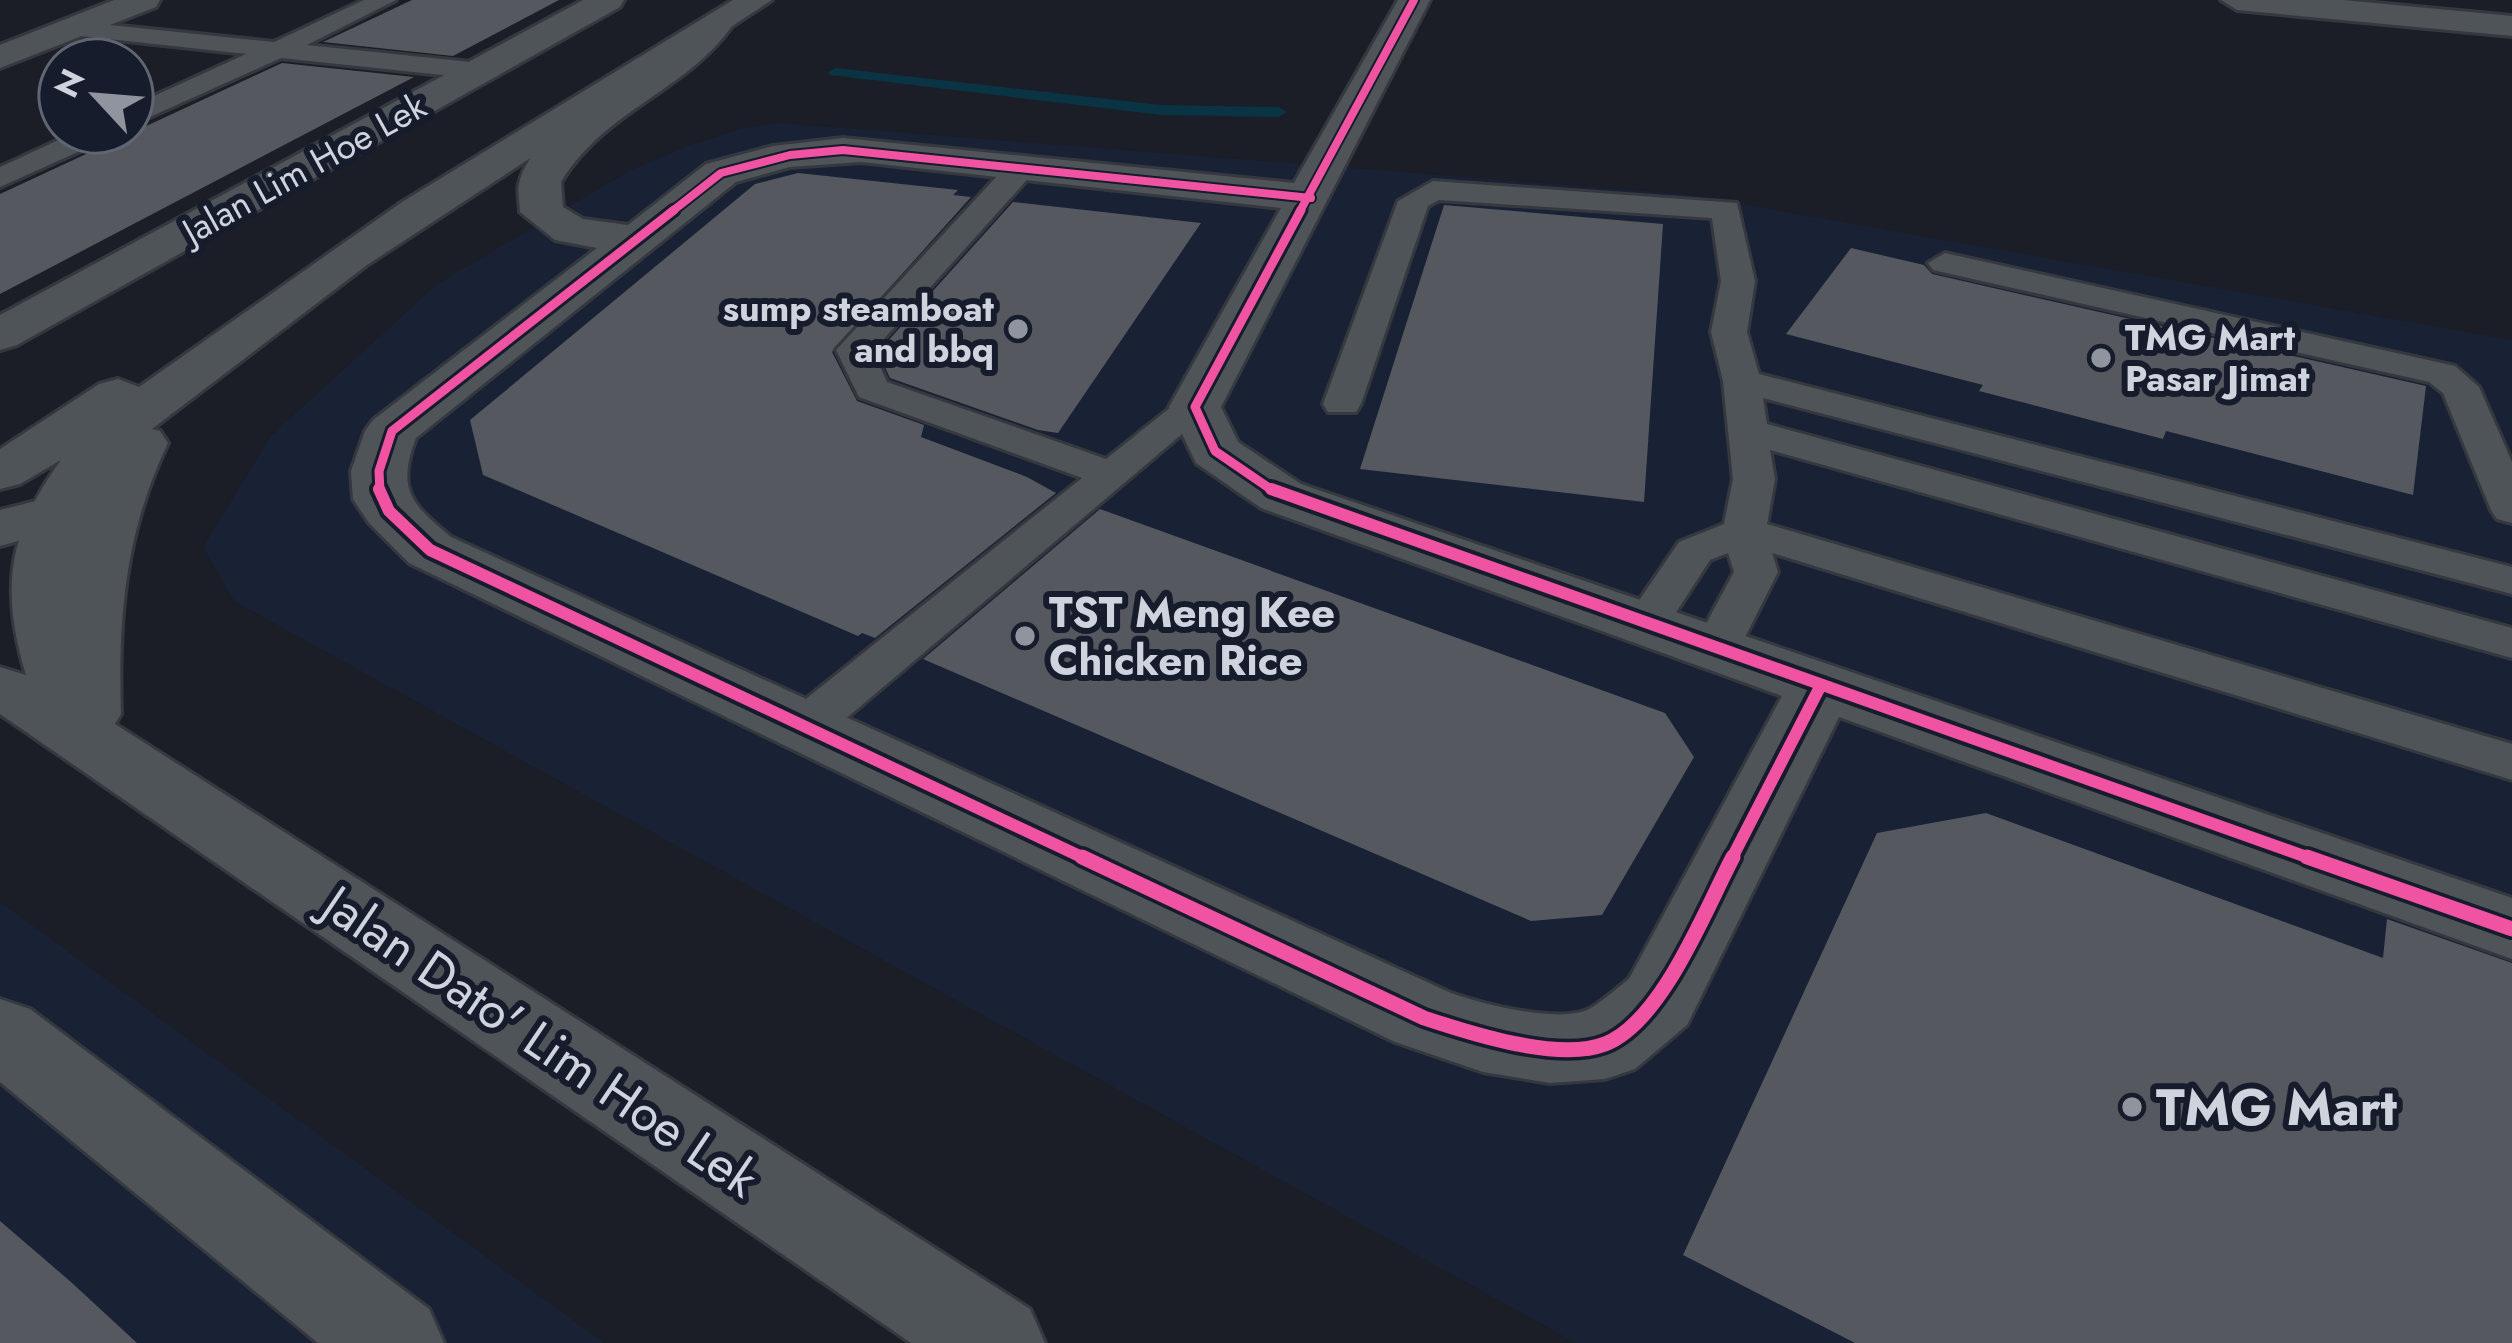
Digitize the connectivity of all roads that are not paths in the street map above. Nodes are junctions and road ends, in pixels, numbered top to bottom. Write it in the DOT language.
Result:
graph roads {
  1 [pos="144,0"];
  2 [pos="383,0"];
  3 [pos="608,0"];
  4 [pos="757,0"];
  5 [pos="1414,0"];
  6 [pos="2237,0"];
  7 [pos="22,11"];
  8 [pos="718,13"];
  9 [pos="2396,13"];
  10 [pos="2512,14"];
  11 [pos="81,25"];
  12 [pos="2512,26"];
  13 [pos="277,50"];
  14 [pos="0,57"];
  15 [pos="480,71"];
  16 [pos="156,105"];
  17 [pos="47,156"];
  18 [pos="1022,166"];
  19 [pos="0,178"];
  20 [pos="1311,198"];
  21 [pos="636,239"];
  22 [pos="1945,263"];
  23 [pos="0,335"];
  24 [pos="1742,381"];
  25 [pos="173,388"];
  26 [pos="1342,404"];
  27 [pos="1195,407"];
  28 [pos="1750,432"];
  29 [pos="63,436"];
  30 [pos="0,472"];
  31 [pos="1112,475"];
  32 [pos="2512,510"];
  33 [pos="19,515"];
  34 [pos="1750,552"];
  35 [pos="2512,581"];
  36 [pos="1646,624"];
  37 [pos="0,643"];
  38 [pos="2512,643"];
  39 [pos="1717,648"];
  40 [pos="1821,685"];
  41 [pos="40,710"];
  42 [pos="805,726"];
  43 [pos="2512,762"];
  44 [pos="2512,929"];
  45 [pos="1,1036"];
  46 [pos="394,1343"];
  47 [pos="995,1343"];
  1 -- 11 [label="street"];
  2 -- 13 [label="lane"];
  3 -- 15 [label="street, Jalan Lim Hoe Lek"];
  4 -- 8 [label="street"];
  5 -- 20 [label="street"];
  6 -- 9 [label="street"];
  7 -- 11 [label="street"];
  8 -- 21 [label="street"];
  8 -- 25 [label="street"];
  8 -- 29 [label="street"];
  9 -- 10 [label="street"];
  9 -- 12 [label="street"];
  11 -- 13 [label="lane"];
  11 -- 14 [label="street"];
  13 -- 15 [label="lane"];
  13 -- 16 [label="lane"];
  15 -- 23 [label="street, Jalan Lim Hoe Lek"];
  17 -- 19 [label="lane"];
  18 -- 20 [label="street"];
  18 -- 21 [label="street"];
  18 -- 31 [label="lane"];
  20 -- 27 [label="street"];
  21 -- 42 [label="street"];
  22 -- 32 [label="lane"];
  24 -- 26 [label="lane"];
  24 -- 28 [label="lane"];
  24 -- 35 [label="lane"];
  25 -- 33 [label="street"];
  25 -- 41 [label="street"];
  27 -- 31 [label="lane"];
  27 -- 36 [label="street"];
  28 -- 34 [label="lane"];
  28 -- 38 [label="lane"];
  29 -- 30 [label="street"];
  29 -- 33 [label="street"];
  31 -- 42 [label="lane"];
  33 -- 41 [label="street"];
  34 -- 36 [label="lane"];
  34 -- 39 [label="lane"];
  34 -- 43 [label="lane"];
  36 -- 39 [label="street"];
  37 -- 41 [label="street"];
  39 -- 40 [label="street"];
  40 -- 42 [label="street"];
  40 -- 44 [label="street"];
  41 -- 47 [label="street, Jalan Dato' Lim Hoe Lek"];
  45 -- 46 [label="street"];
}
